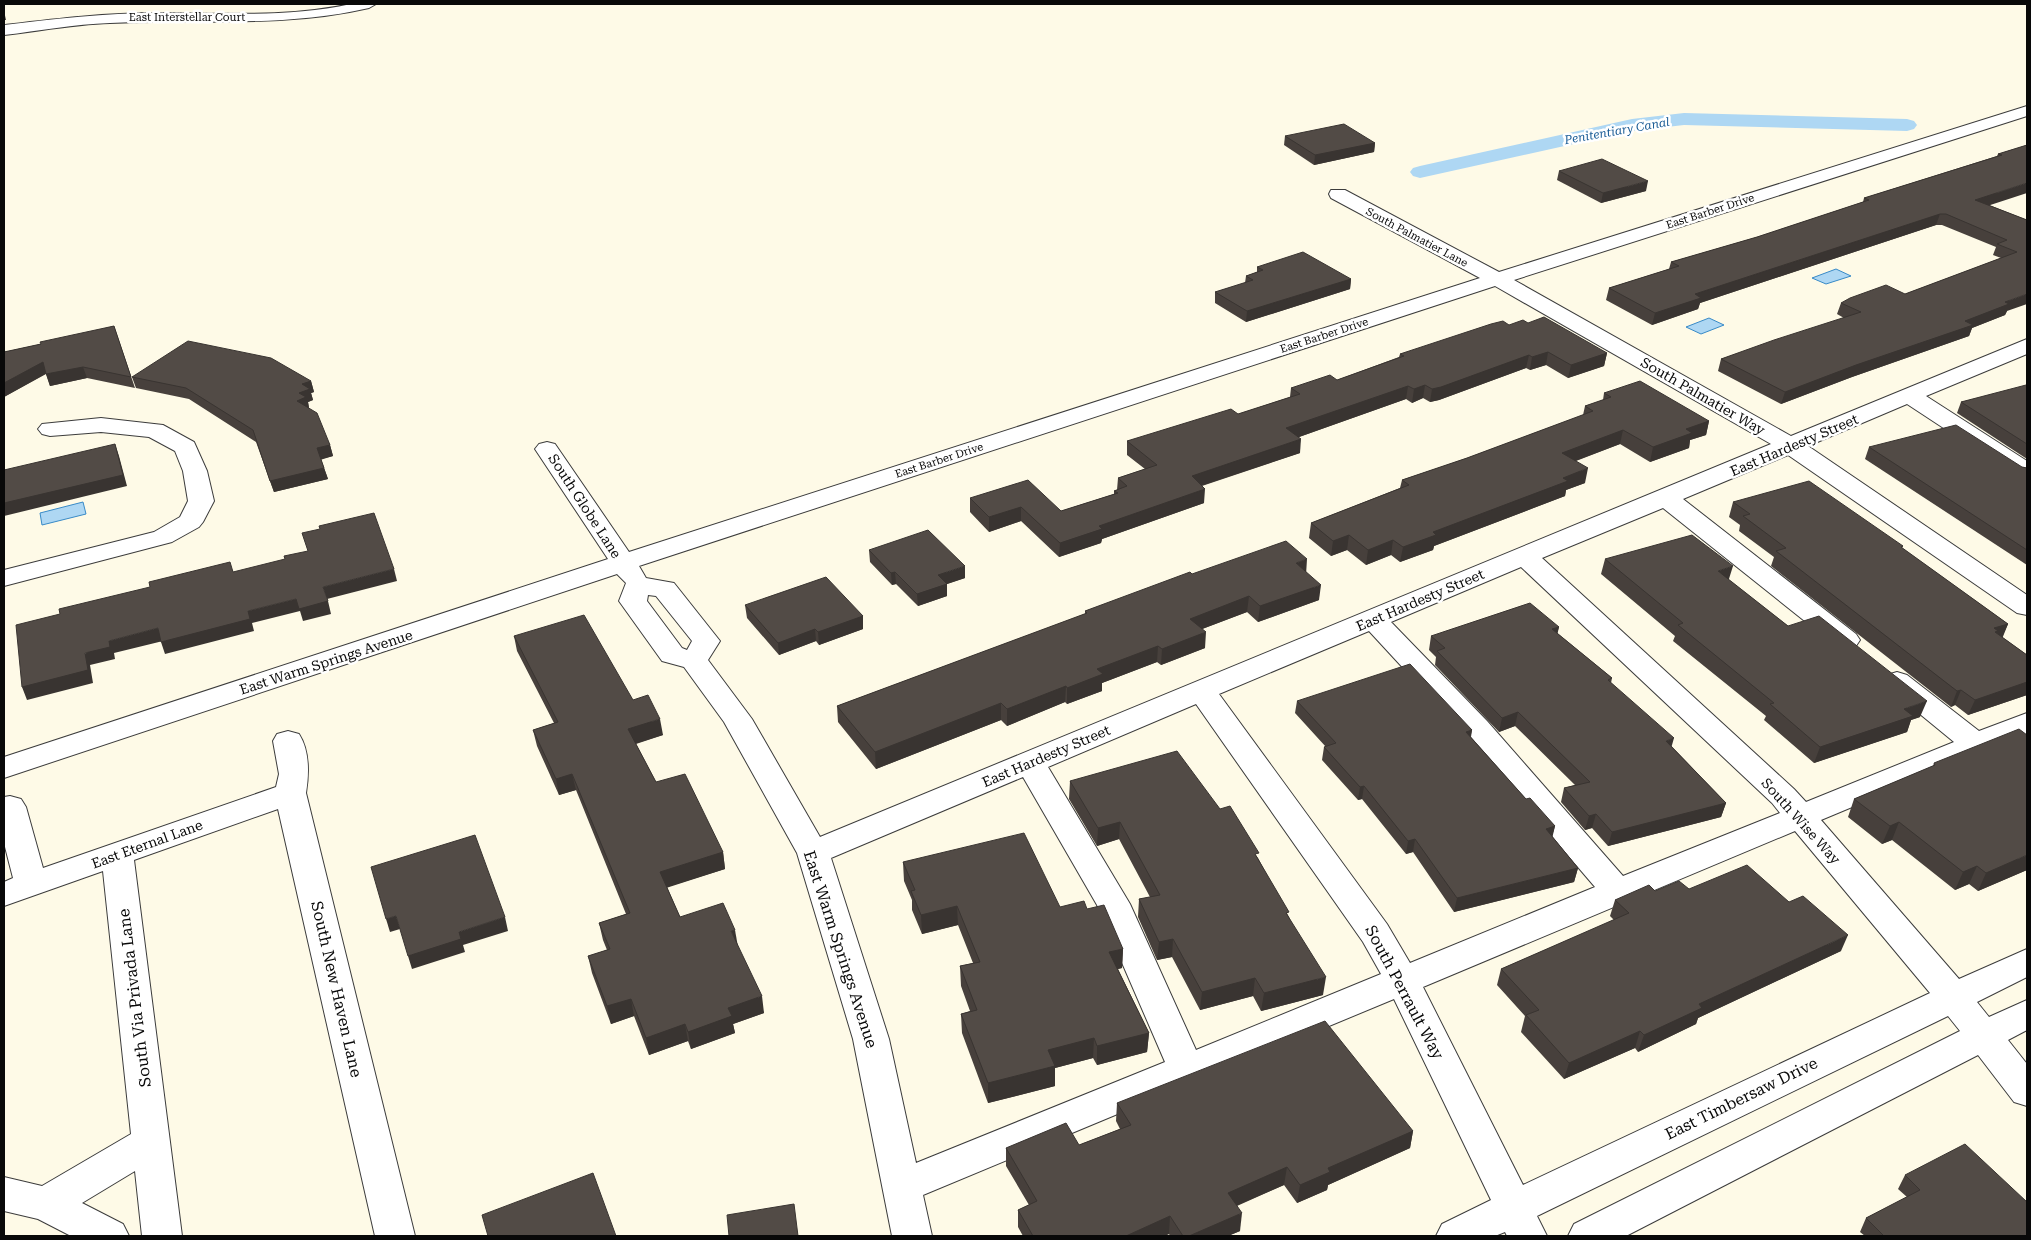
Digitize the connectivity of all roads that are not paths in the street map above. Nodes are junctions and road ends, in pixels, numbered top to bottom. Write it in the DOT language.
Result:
graph roads {
  1 [pos="369,4"];
  2 [pos="4,30"];
  3 [pos="2027,111"];
  4 [pos="1338,194"];
  5 [pos="1497,279"];
  6 [pos="2022,354"];
  7 [pos="1910,396"];
  8 [pos="50,429"];
  9 [pos="1791,446"];
  10 [pos="547,449"];
  11 [pos="2027,472"];
  12 [pos="1666,498"];
  13 [pos="1525,557"];
  14 [pos="631,574"];
  15 [pos="4,578"];
  16 [pos="2027,607"];
  17 [pos="1374,620"];
  18 [pos="1202,692"];
  19 [pos="2027,723"];
  20 [pos="288,741"];
  21 [pos="1976,744"];
  22 [pos="1030,763"];
  23 [pos="4,768"];
  24 [pos="290,793"];
  25 [pos="4,808"];
  26 [pos="1800,817"];
  27 [pos="813,854"];
  28 [pos="117,855"];
  29 [pos="17,890"];
  30 [pos="1618,892"];
  31 [pos="2027,962"];
  32 [pos="1402,980"];
  33 [pos="1953,997"];
  34 [pos="2027,1014"];
  35 [pos="1984,1036"];
  36 [pos="1186,1069"];
  37 [pos="2027,1091"];
  38 [pos="150,1142"];
  39 [pos="902,1186"];
  40 [pos="4,1194"];
  41 [pos="46,1204"];
  42 [pos="1520,1222"];
  43 [pos="109,1236"];
  44 [pos="162,1236"];
  45 [pos="395,1236"];
  46 [pos="912,1236"];
  47 [pos="1456,1236"];
  48 [pos="1588,1236"];
  1 -- 2 [label="street, East Interstellar Court"];
  3 -- 5 [label="street, East Barber Drive"];
  4 -- 5 [label="street, South Palmatier Lane"];
  5 -- 9 [label="street, South Palmatier Way"];
  5 -- 14 [label="street, East Barber Drive"];
  6 -- 7 [label="street, East Hardesty Street"];
  7 -- 9 [label="street, East Hardesty Street"];
  7 -- 11 [label="street"];
  8 -- 15 [label="street"];
  9 -- 12 [label="street, East Hardesty Street"];
  9 -- 16 [label="street, South Palmatier Way"];
  10 -- 14 [label="street, South Globe Lane"];
  12 -- 13 [label="street, East Hardesty Street"];
  12 -- 21 [label="street"];
  13 -- 17 [label="street, East Hardesty Street"];
  13 -- 26 [label="street, South Wise Way"];
  14 -- 23 [label="street, East Warm Springs Avenue"];
  14 -- 27 [label="street, East Warm Springs Avenue"];
  17 -- 18 [label="street, East Hardesty Street"];
  17 -- 30 [label="street"];
  18 -- 22 [label="street, East Hardesty Street"];
  18 -- 32 [label="street, South Perrault Way"];
  19 -- 21 [label="street"];
  20 -- 24 [label="street, South New Haven Lane"];
  21 -- 26 [label="street"];
  22 -- 27 [label="street, East Hardesty Street"];
  22 -- 36 [label="street"];
  24 -- 28 [label="street, East Eternal Lane"];
  24 -- 45 [label="street, South New Haven Lane"];
  25 -- 29 [label="street"];
  26 -- 30 [label="street"];
  26 -- 33 [label="street, South Wise Way"];
  27 -- 39 [label="street, East Warm Springs Avenue"];
  28 -- 29 [label="street, East Eternal Lane"];
  28 -- 38 [label="street, South Via Privada Lane"];
  30 -- 32 [label="street"];
  31 -- 33 [label="street, East Timbersaw Drive"];
  32 -- 36 [label="street"];
  32 -- 42 [label="street, South Perrault Way"];
  33 -- 35 [label="street, South Wise Way"];
  33 -- 42 [label="street, East Timbersaw Drive"];
  34 -- 35 [label="street"];
  35 -- 37 [label="street, South Wise Way"];
  35 -- 48 [label="street"];
  36 -- 39 [label="street"];
  38 -- 41 [label="street"];
  38 -- 44 [label="street, South Via Privada Lane"];
  39 -- 46 [label="street, East Warm Springs Avenue"];
  40 -- 41 [label="street"];
  41 -- 43 [label="street"];
  42 -- 47 [label="street, East Timbersaw Drive"];
}
